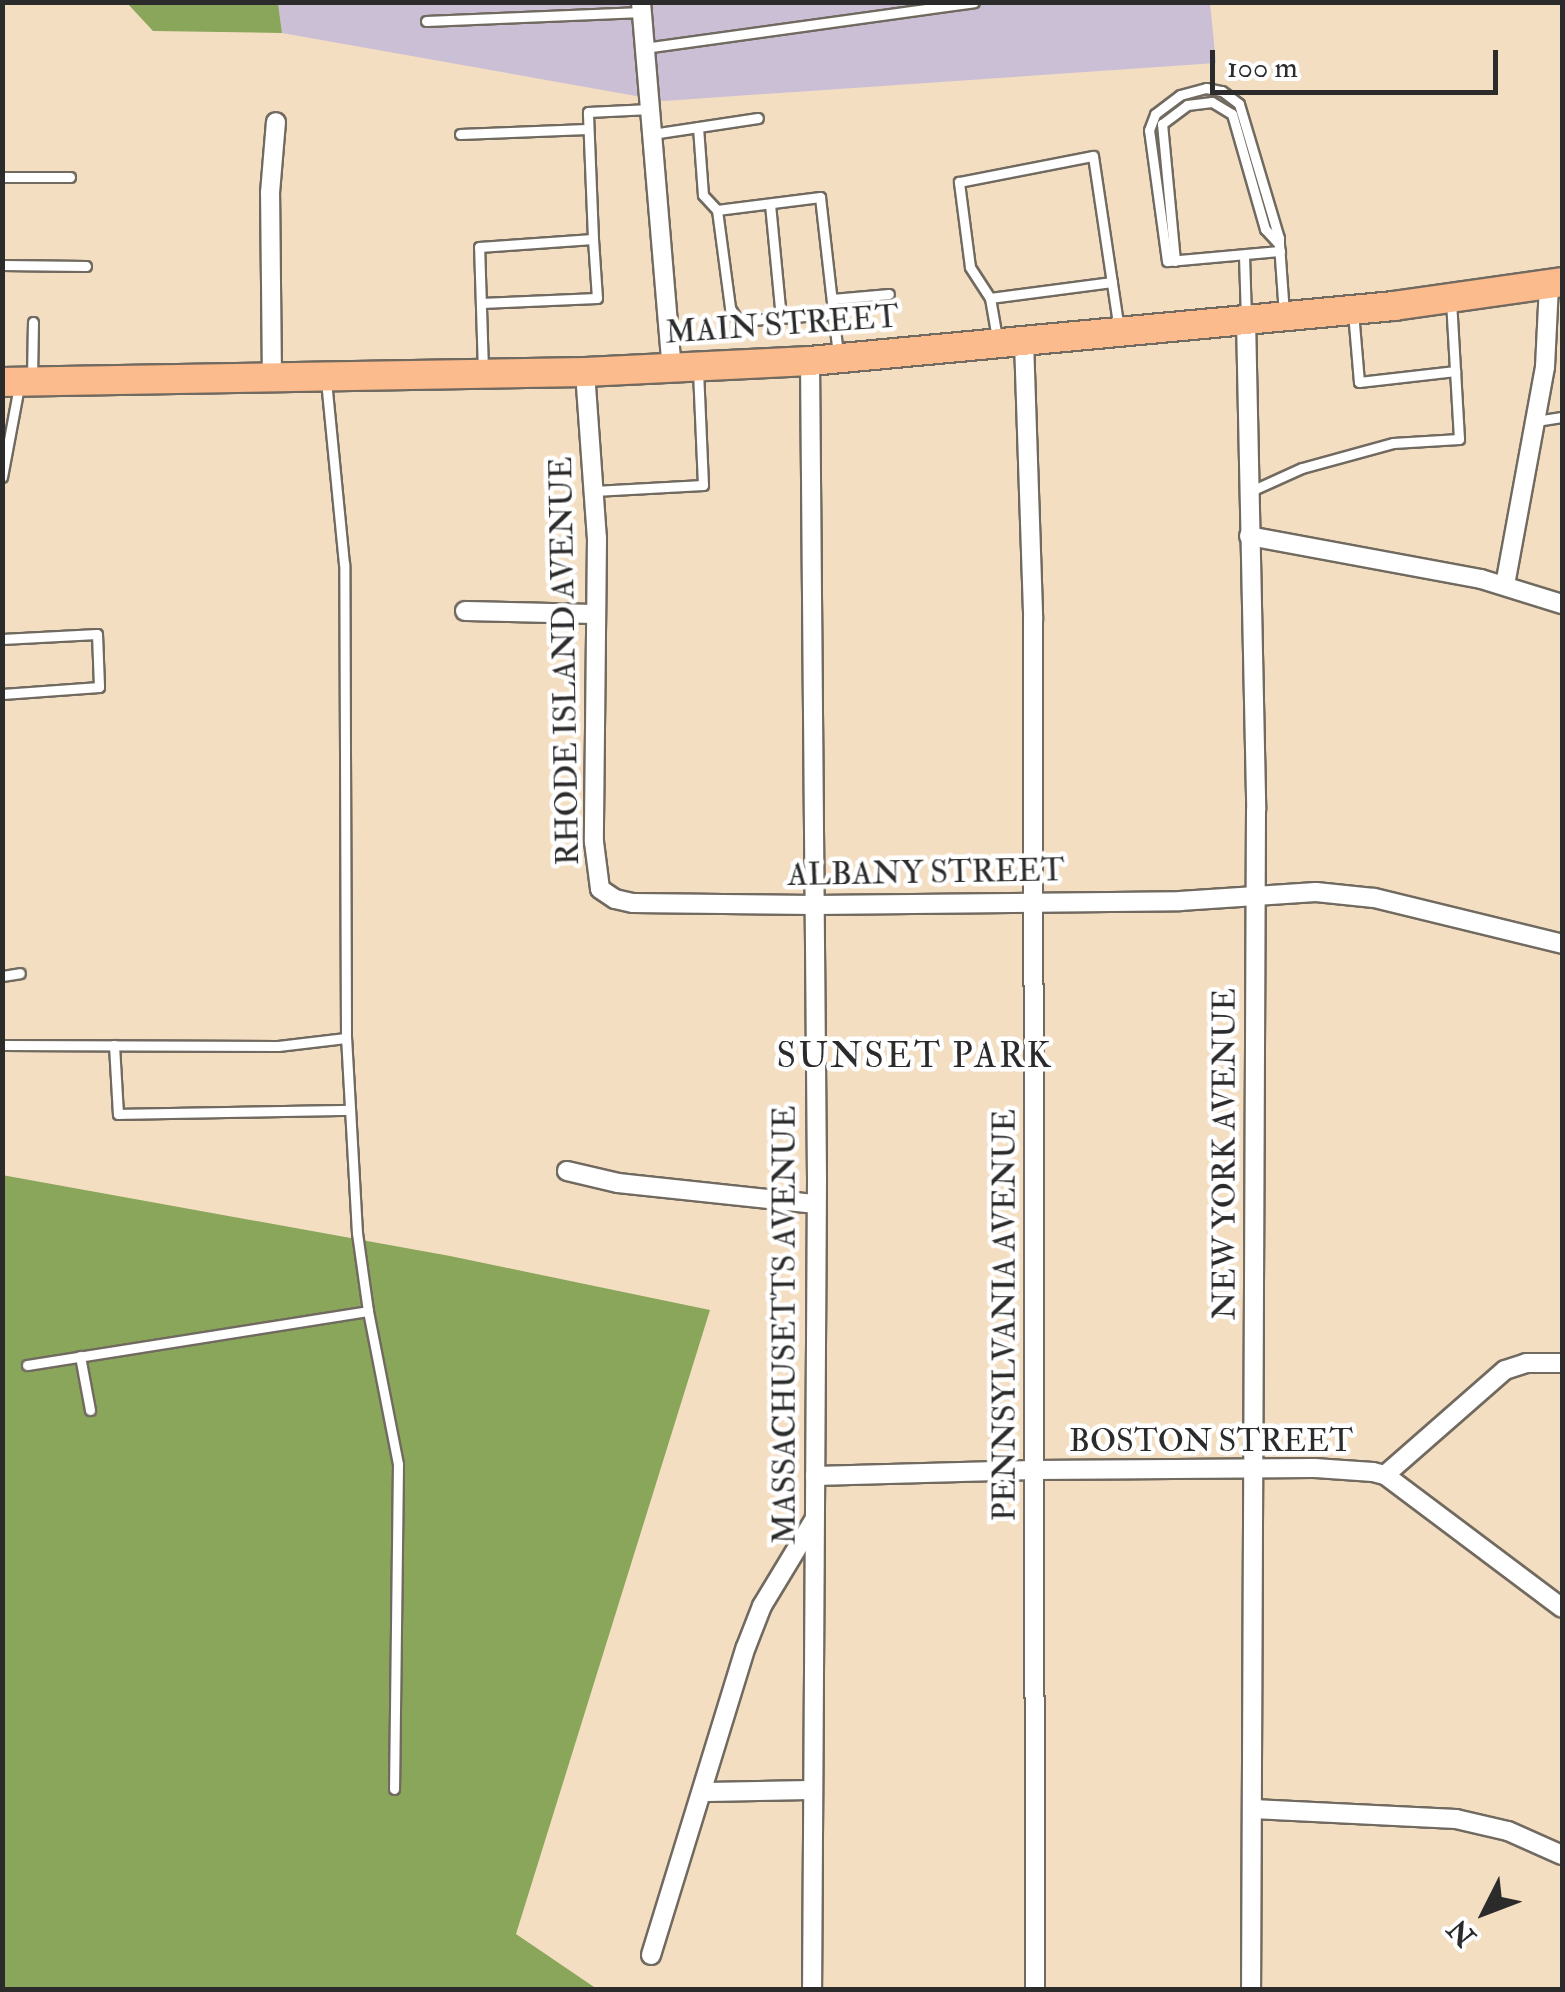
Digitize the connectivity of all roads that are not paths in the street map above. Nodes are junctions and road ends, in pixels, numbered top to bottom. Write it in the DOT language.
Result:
graph roads {
  1 [pos="974,2"];
  2 [pos="642,7"];
  3 [pos="426,21"];
  4 [pos="644,48"];
  5 [pos="650,108"];
  6 [pos="758,118"];
  7 [pos="276,122"];
  8 [pos="698,127"];
  9 [pos="587,128"];
  10 [pos="460,134"];
  11 [pos="652,134"];
  12 [pos="2,177"];
  13 [pos="70,177"];
  14 [pos="770,204"];
  15 [pos="717,210"];
  16 [pos="593,239"];
  17 [pos="1280,248"];
  18 [pos="1244,255"];
  19 [pos="2,265"];
  20 [pos="86,266"];
  21 [pos="1112,282"];
  22 [pos="1556,284"];
  23 [pos="889,294"];
  24 [pos="990,298"];
  25 [pos="832,299"];
  26 [pos="1451,299"];
  27 [pos="481,303"];
  28 [pos="1352,310"];
  29 [pos="833,314"];
  30 [pos="1284,316"];
  31 [pos="780,318"];
  32 [pos="1246,319"];
  33 [pos="32,322"];
  34 [pos="1120,332"];
  35 [pos="1011,342"];
  36 [pos="824,359"];
  37 [pos="685,368"];
  38 [pos="1455,371"];
  39 [pos="585,372"];
  40 [pos="483,374"];
  41 [pos="326,377"];
  42 [pos="272,378"];
  43 [pos="18,381"];
  44 [pos="1562,417"];
  45 [pos="1536,422"];
  46 [pos="2,477"];
  47 [pos="594,491"];
  48 [pos="1248,492"];
  49 [pos="1249,536"];
  50 [pos="1505,585"];
  51 [pos="1562,604"];
  52 [pos="465,611"];
  53 [pos="596,614"];
  54 [pos="2,639"];
  55 [pos="2,694"];
  56 [pos="600,889"];
  57 [pos="1254,897"];
  58 [pos="1034,902"];
  59 [pos="814,904"];
  60 [pos="1562,944"];
  61 [pos="20,973"];
  62 [pos="2,976"];
  63 [pos="346,1038"];
  64 [pos="2,1045"];
  65 [pos="114,1045"];
  66 [pos="350,1110"];
  67 [pos="567,1171"];
  68 [pos="816,1204"];
  69 [pos="368,1311"];
  70 [pos="80,1356"];
  71 [pos="1562,1363"];
  72 [pos="27,1365"];
  73 [pos="90,1410"];
  74 [pos="1256,1468"];
  75 [pos="1034,1470"];
  76 [pos="815,1476"];
  77 [pos="1385,1476"];
  78 [pos="814,1519"];
  79 [pos="1562,1608"];
  80 [pos="394,1789"];
  81 [pos="813,1790"];
  82 [pos="704,1792"];
  83 [pos="1252,1809"];
  84 [pos="1562,1855"];
  85 [pos="652,1955"];
  86 [pos="812,1990"];
  87 [pos="1035,1990"];
  88 [pos="1251,1990"];
  1 -- 4 [label="lane"];
  2 -- 3 [label="lane"];
  2 -- 4 [label="street"];
  4 -- 5 [label="street"];
  5 -- 9 [label="lane"];
  5 -- 11 [label="street"];
  6 -- 8 [label="lane"];
  7 -- 42 [label="street"];
  8 -- 11 [label="lane"];
  8 -- 15 [label="lane"];
  9 -- 10 [label="lane"];
  9 -- 16 [label="lane"];
  11 -- 37 [label="street"];
  12 -- 13 [label="lane"];
  14 -- 15 [label="lane"];
  14 -- 25 [label="lane"];
  14 -- 31 [label="lane"];
  15 -- 31 [label="lane"];
  16 -- 27 [label="lane"];
  16 -- 27 [label="lane"];
  17 -- 18 [label="lane"];
  17 -- 18 [label="lane"];
  17 -- 30 [label="lane"];
  18 -- 32 [label="lane"];
  19 -- 20 [label="lane"];
  21 -- 24 [label="lane"];
  21 -- 24 [label="lane"];
  21 -- 34 [label="lane"];
  22 -- 26 [label="main road, MAIN STREET"];
  22 -- 45 [label="street"];
  23 -- 25 [label="lane"];
  24 -- 35 [label="lane"];
  25 -- 29 [label="lane"];
  26 -- 28 [label="main road, MAIN STREET"];
  26 -- 38 [label="lane"];
  27 -- 40 [label="lane"];
  28 -- 30 [label="main road, MAIN STREET"];
  28 -- 38 [label="lane"];
  29 -- 31 [label="lane"];
  29 -- 36 [label="lane"];
  30 -- 32 [label="main road, MAIN STREET"];
  32 -- 34 [label="main road, MAIN STREET"];
  32 -- 48 [label="street, NEW YORK AVENUE"];
  33 -- 43 [label="lane"];
  34 -- 35 [label="main road, MAIN STREET"];
  35 -- 36 [label="main road, MAIN STREET"];
  35 -- 58 [label="street, PENNSYLVANIA AVENUE"];
  36 -- 37 [label="main road, MAIN STREET"];
  36 -- 59 [label="street, MASSACHUSETTS AVENUE"];
  37 -- 39 [label="main road, MAIN STREET"];
  37 -- 47 [label="lane"];
  38 -- 48 [label="lane"];
  39 -- 40 [label="main road, MAIN STREET"];
  39 -- 47 [label="street, RHODE ISLAND AVENUE"];
  40 -- 41 [label="main road, MAIN STREET"];
  41 -- 42 [label="main road, MAIN STREET"];
  41 -- 63 [label="lane"];
  42 -- 43 [label="main road, MAIN STREET"];
  43 -- 46 [label="lane"];
  44 -- 45 [label="lane"];
  45 -- 50 [label="street"];
  47 -- 53 [label="street, RHODE ISLAND AVENUE"];
  48 -- 49 [label="street, NEW YORK AVENUE"];
  49 -- 50 [label="street"];
  49 -- 57 [label="street, NEW YORK AVENUE"];
  50 -- 51 [label="street"];
  52 -- 53 [label="street"];
  53 -- 56 [label="street, RHODE ISLAND AVENUE"];
  54 -- 55 [label="lane"];
  56 -- 59 [label="street, ALBANY STREET"];
  57 -- 58 [label="street, ALBANY STREET"];
  57 -- 60 [label="street, ALBANY STREET"];
  57 -- 74 [label="street, NEW YORK AVENUE"];
  58 -- 59 [label="street, ALBANY STREET"];
  58 -- 75 [label="street, PENNSYLVANIA AVENUE"];
  59 -- 68 [label="street, MASSACHUSETTS AVENUE"];
  61 -- 62 [label="lane"];
  63 -- 65 [label="lane"];
  63 -- 66 [label="lane"];
  64 -- 65 [label="lane"];
  65 -- 66 [label="lane"];
  66 -- 69 [label="lane"];
  67 -- 68 [label="street"];
  68 -- 76 [label="street, MASSACHUSETTS AVENUE"];
  69 -- 70 [label="lane"];
  69 -- 80 [label="lane"];
  70 -- 72 [label="lane"];
  70 -- 73 [label="lane"];
  71 -- 77 [label="street"];
  74 -- 75 [label="street, BOSTON STREET"];
  74 -- 77 [label="street, BOSTON STREET"];
  74 -- 83 [label="street, NEW YORK AVENUE"];
  75 -- 76 [label="street, BOSTON STREET"];
  75 -- 87 [label="street, PENNSYLVANIA AVENUE"];
  76 -- 78 [label="street, MASSACHUSETTS AVENUE"];
  77 -- 79 [label="street, BOSTON STREET"];
  78 -- 81 [label="street, MASSACHUSETTS AVENUE"];
  78 -- 82 [label="street"];
  81 -- 82 [label="street"];
  81 -- 86 [label="street, MASSACHUSETTS AVENUE"];
  82 -- 85 [label="street"];
  83 -- 84 [label="street"];
  83 -- 88 [label="street, NEW YORK AVENUE"];
}
